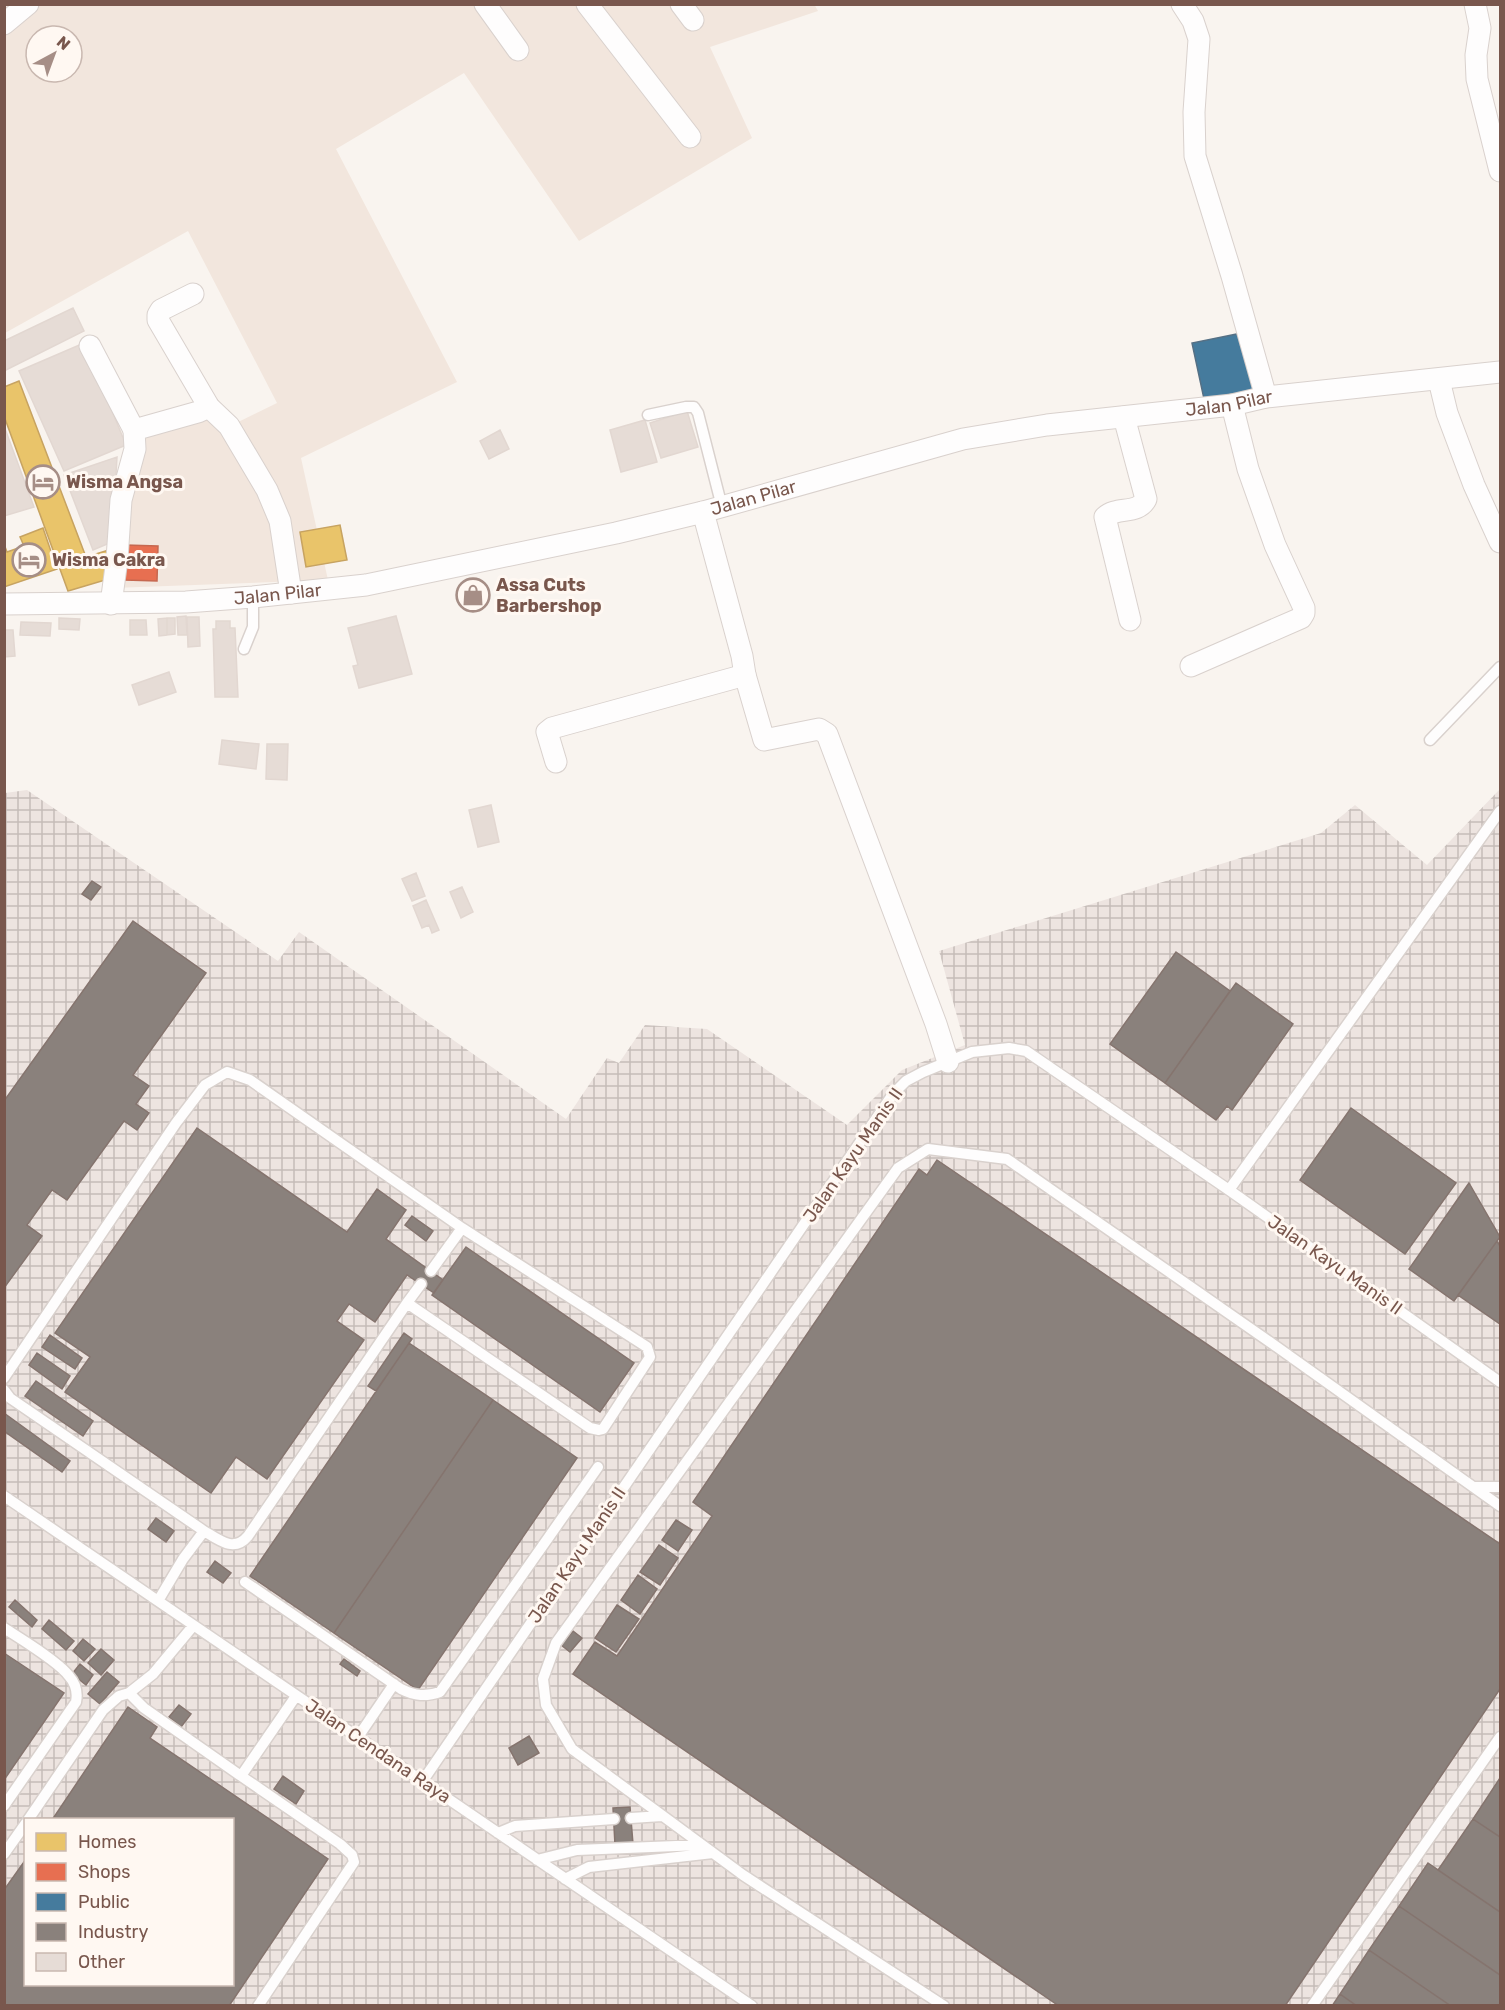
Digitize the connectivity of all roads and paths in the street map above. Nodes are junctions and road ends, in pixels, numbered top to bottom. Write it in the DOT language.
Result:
graph roads {
  1 [pos="28,4"];
  2 [pos="485,4"];
  3 [pos="587,4"];
  4 [pos="1182,4"];
  5 [pos="1475,4"];
  6 [pos="4,24"];
  7 [pos="518,50"];
  8 [pos="690,137"];
  9 [pos="1500,171"];
  10 [pos="193,294"];
  11 [pos="90,346"];
  12 [pos="1500,372"];
  13 [pos="1438,380"];
  14 [pos="1266,397"];
  15 [pos="1232,405"];
  16 [pos="209,406"];
  17 [pos="648,415"];
  18 [pos="1124,417"];
  19 [pos="134,430"];
  20 [pos="712,510"];
  21 [pos="1500,542"];
  22 [pos="291,593"];
  23 [pos="253,597"];
  24 [pos="4,604"];
  25 [pos="111,604"];
  26 [pos="1130,620"];
  27 [pos="244,649"];
  28 [pos="1191,666"];
  29 [pos="1500,667"];
  30 [pos="745,675"];
  31 [pos="1430,740"];
  32 [pos="556,762"];
  33 [pos="1500,810"];
  34 [pos="948,1062"];
  35 [pos="1229,1190"];
  36 [pos="462,1228"];
  37 [pos="431,1271"];
  38 [pos="421,1284"];
  39 [pos="407,1303"];
  40 [pos="4,1378"];
  41 [pos="1500,1382"];
  42 [pos="4,1390"];
  43 [pos="598,1467"];
  44 [pos="1500,1486"];
  45 [pos="1474,1487"];
  46 [pos="4,1496"];
  47 [pos="1500,1506"];
  48 [pos="204,1531"];
  49 [pos="245,1582"];
  50 [pos="158,1601"];
  51 [pos="193,1626"];
  52 [pos="4,1628"];
  53 [pos="394,1684"];
  54 [pos="129,1693"];
  55 [pos="296,1696"];
  56 [pos="358,1737"];
  57 [pos="1500,1737"];
  58 [pos="241,1776"];
  59 [pos="422,1782"];
  60 [pos="4,1806"];
  61 [pos="662,1816"];
  62 [pos="29,1818"];
  63 [pos="631,1818"];
  64 [pos="614,1819"];
  65 [pos="24,1825"];
  66 [pos="498,1833"];
  67 [pos="701,1845"];
  68 [pos="713,1853"];
  69 [pos="4,1854"];
  70 [pos="537,1860"];
  71 [pos="566,1879"];
  72 [pos="258,2006"];
  73 [pos="752,2006"];
  74 [pos="944,2006"];
  75 [pos="1312,2006"];
  1 -- 6 [label="street"];
  2 -- 7 [label="street"];
  3 -- 8 [label="street"];
  4 -- 14 [label="street"];
  5 -- 9 [label="street"];
  10 -- 16 [label="street"];
  11 -- 19 [label="street"];
  12 -- 13 [label="street, Jalan Pilar"];
  13 -- 14 [label="street, Jalan Pilar"];
  13 -- 21 [label="street"];
  14 -- 15 [label="street, Jalan Pilar"];
  15 -- 18 [label="street, Jalan Pilar"];
  15 -- 28 [label="street"];
  16 -- 19 [label="street"];
  16 -- 22 [label="street"];
  17 -- 20 [label="lane"];
  18 -- 20 [label="street, Jalan Pilar"];
  18 -- 26 [label="street"];
  19 -- 25 [label="street"];
  20 -- 22 [label="street, Jalan Pilar"];
  20 -- 30 [label="street"];
  22 -- 23 [label="street, Jalan Pilar"];
  23 -- 25 [label="street, Jalan Pilar"];
  23 -- 27 [label="lane"];
  24 -- 25 [label="street, Jalan Pilar"];
  29 -- 31 [label="lane"];
  30 -- 32 [label="street"];
  30 -- 34 [label="street"];
  33 -- 35 [label="lane"];
  34 -- 35 [label="lane, Jalan Kayu Manis II"];
  34 -- 59 [label="lane, Jalan Kayu Manis II"];
  35 -- 41 [label="lane, Jalan Kayu Manis II"];
  36 -- 37 [label="lane"];
  36 -- 39 [label="lane"];
  36 -- 40 [label="lane"];
  38 -- 39 [label="lane"];
  39 -- 48 [label="lane"];
  42 -- 48 [label="lane"];
  43 -- 53 [label="lane"];
  44 -- 45 [label="lane"];
  45 -- 47 [label="lane"];
  45 -- 61 [label="lane"];
  46 -- 50 [label="lane, Jalan Cendana Raya"];
  48 -- 50 [label="lane"];
  49 -- 53 [label="lane"];
  50 -- 51 [label="lane, Jalan Cendana Raya"];
  51 -- 54 [label="lane"];
  51 -- 55 [label="lane, Jalan Cendana Raya"];
  52 -- 60 [label="lane"];
  53 -- 56 [label="lane"];
  54 -- 58 [label="lane"];
  54 -- 62 [label="lane"];
  55 -- 56 [label="lane, Jalan Cendana Raya"];
  55 -- 58 [label="lane"];
  56 -- 59 [label="lane, Jalan Cendana Raya"];
  57 -- 75 [label="lane"];
  58 -- 72 [label="lane"];
  59 -- 66 [label="lane, Jalan Cendana Raya"];
  61 -- 63 [label="lane"];
  61 -- 67 [label="lane"];
  64 -- 66 [label="lane"];
  65 -- 69 [label="lane"];
  66 -- 70 [label="lane, Jalan Cendana Raya"];
  67 -- 68 [label="lane"];
  67 -- 70 [label="lane"];
  68 -- 71 [label="lane"];
  68 -- 74 [label="lane"];
  70 -- 71 [label="lane, Jalan Cendana Raya"];
  71 -- 73 [label="lane, Jalan Cendana Raya"];
}
